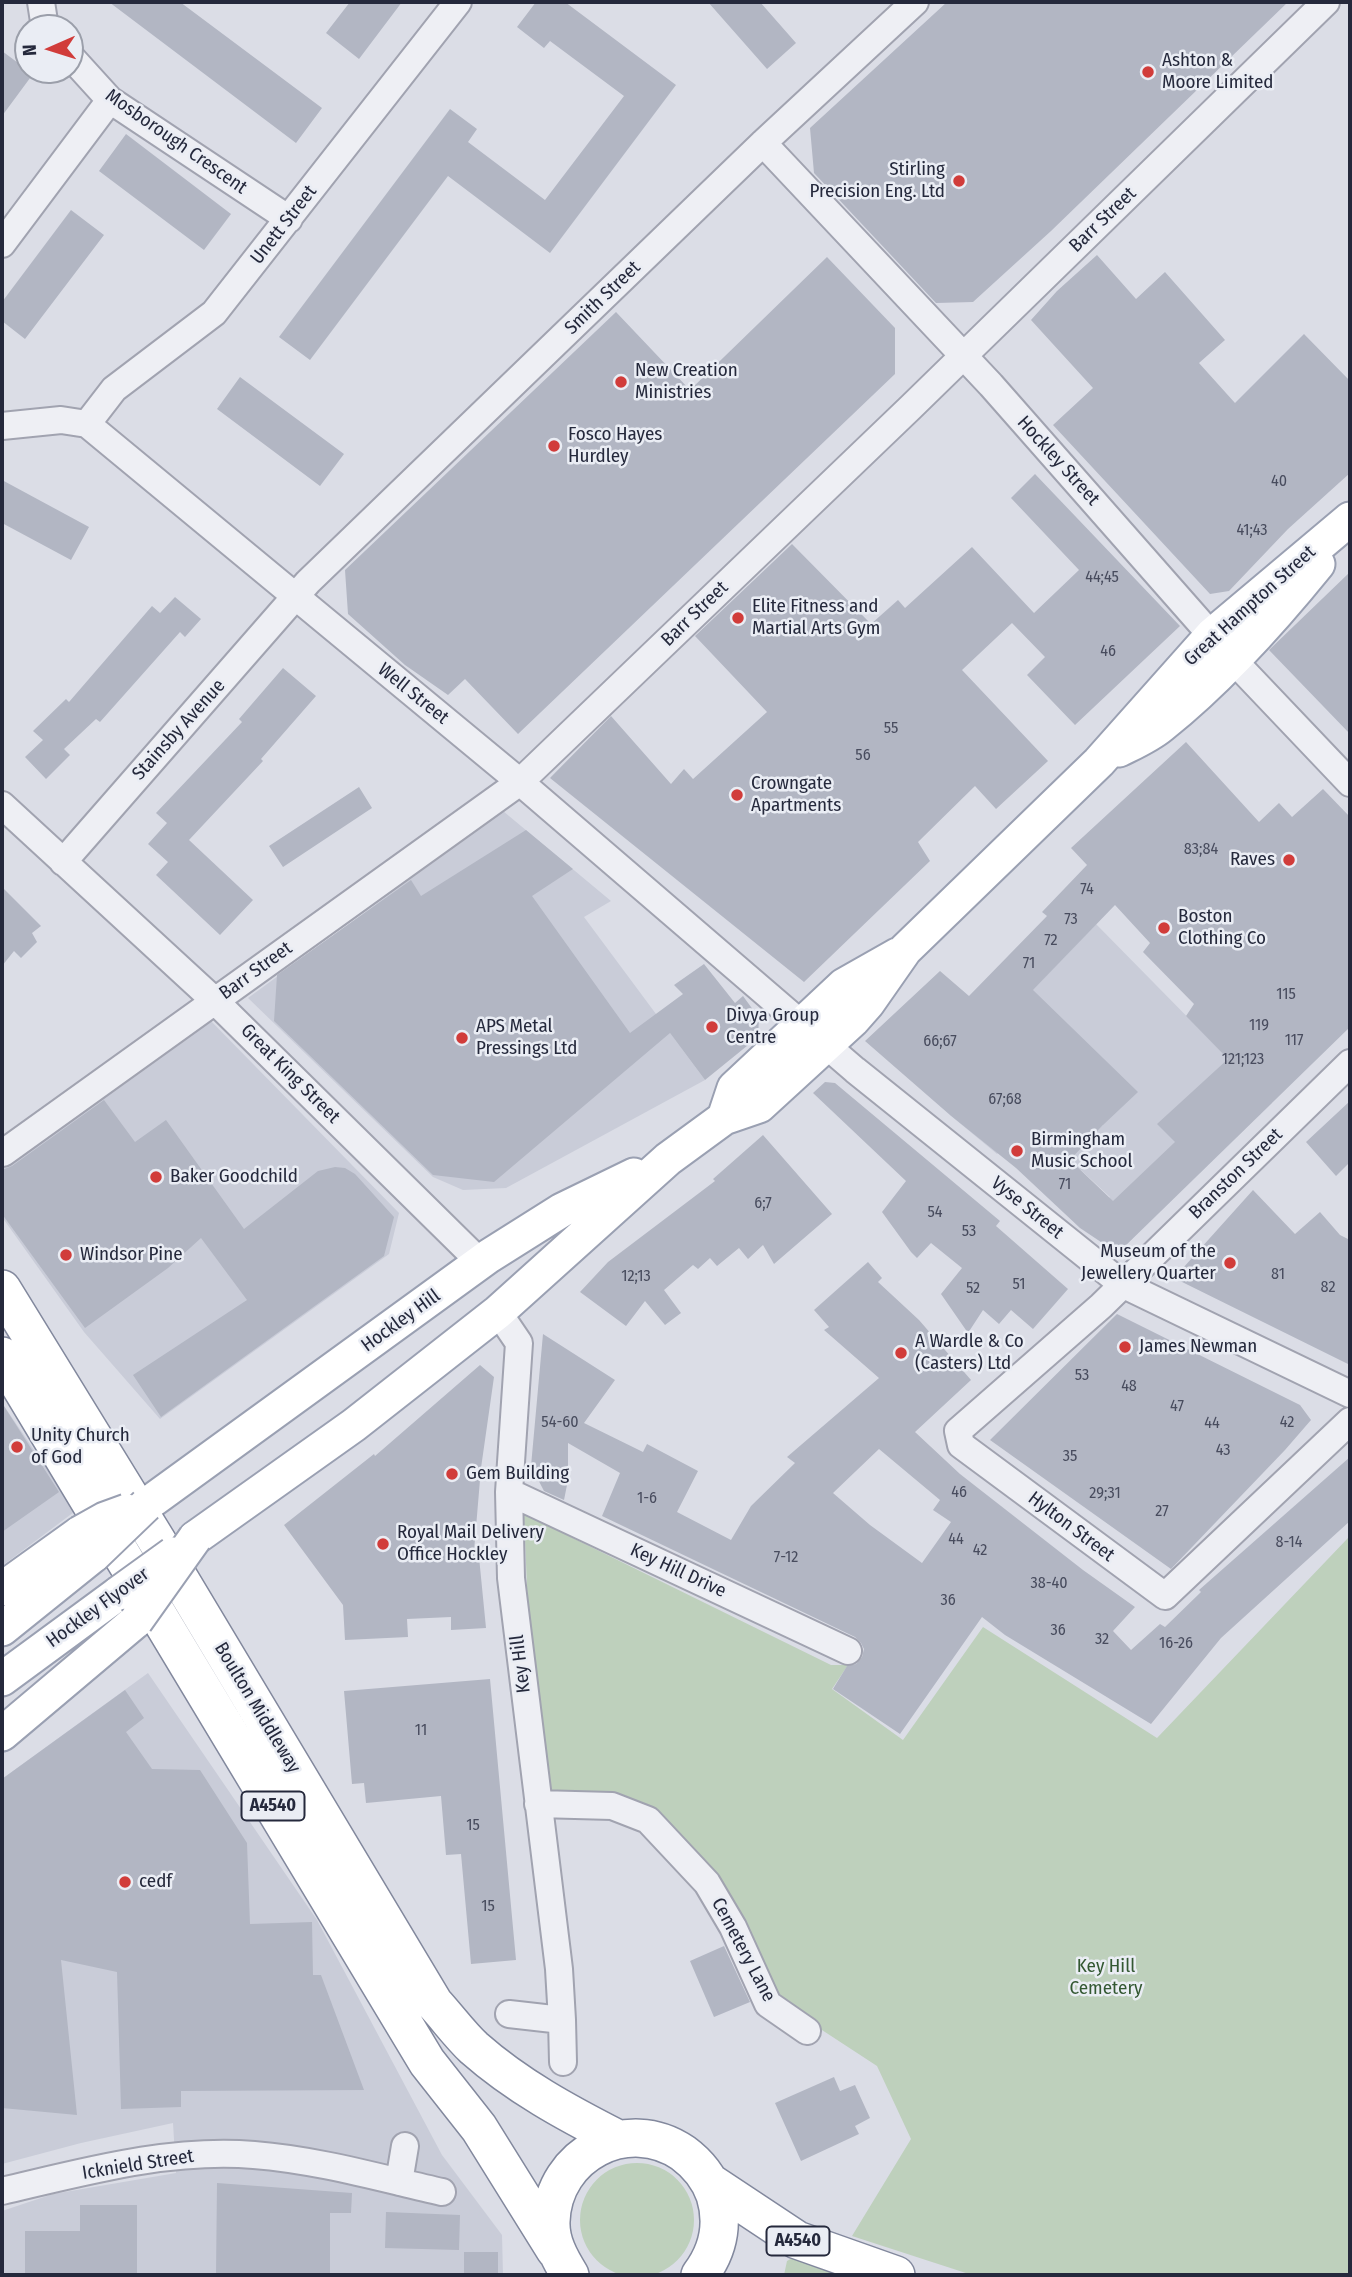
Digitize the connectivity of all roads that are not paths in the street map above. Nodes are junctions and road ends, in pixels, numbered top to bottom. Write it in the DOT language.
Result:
graph roads {
  1 [pos="458,2"];
  2 [pos="915,2"];
  3 [pos="1326,2"];
  4 [pos="84,71"];
  5 [pos="110,100"];
  6 [pos="762,144"];
  7 [pos="289,219"];
  8 [pos="2,244"];
  9 [pos="963,356"];
  10 [pos="87,424"];
  11 [pos="2,426"];
  12 [pos="1350,521"];
  13 [pos="295,598"];
  14 [pos="1212,635"];
  15 [pos="1234,660"];
  16 [pos="1098,762"];
  17 [pos="520,782"];
  18 [pos="1350,783"];
  19 [pos="2,805"];
  20 [pos="63,862"];
  21 [pos="215,1001"];
  22 [pos="814,1035"];
  23 [pos="1350,1063"];
  24 [pos="3,1153"];
  25 [pos="668,1159"];
  26 [pos="481,1263"];
  27 [pos="1122,1284"];
  28 [pos="2,1289"];
  29 [pos="498,1312"];
  30 [pos="2,1356"];
  31 [pos="1350,1394"];
  32 [pos="1350,1421"];
  33 [pos="509,1492"];
  34 [pos="195,1538"];
  35 [pos="87,1544"];
  36 [pos="2,1589"];
  37 [pos="2,1629"];
  38 [pos="848,1651"];
  39 [pos="2,1679"];
  40 [pos="2,1734"];
  41 [pos="538,1804"];
  42 [pos="509,2014"];
  43 [pos="562,2020"];
  44 [pos="807,2031"];
  45 [pos="563,2062"];
  46 [pos="618,2139"];
  47 [pos="405,2146"];
  48 [pos="399,2182"];
  49 [pos="711,2183"];
  50 [pos="2,2191"];
  51 [pos="442,2192"];
  52 [pos="566,2269"];
  53 [pos="700,2275"];
  54 [pos="896,2275"];
  1 -- 7 [label="street, Unett Street"];
  2 -- 6 [label="street, Smith Street"];
  3 -- 9 [label="street, Barr Street"];
  4 -- 5 [label="street, Mosborough Crescent"];
  5 -- 7 [label="street, Mosborough Crescent"];
  5 -- 8 [label="street"];
  6 -- 9 [label="street, Hockley Street"];
  6 -- 13 [label="street, Smith Street"];
  7 -- 10 [label="street, Unett Street"];
  9 -- 14 [label="street, Hockley Street"];
  9 -- 17 [label="street, Barr Street"];
  10 -- 11 [label="street"];
  10 -- 13 [label="street, Well Street"];
  12 -- 14 [label="main road, Great Hampton Street"];
  12 -- 15 [label="main road, Great Hampton Street"];
  13 -- 17 [label="street, Well Street"];
  13 -- 20 [label="street, Stainsby Avenue"];
  14 -- 15 [label="street, Hockley Street"];
  14 -- 16 [label="main road, Great Hampton Street"];
  15 -- 16 [label="main road, Great Hampton Street"];
  15 -- 18 [label="street, Hockley Street"];
  16 -- 22 [label="main road, Great Hampton Street"];
  17 -- 21 [label="street, Barr Street"];
  17 -- 22 [label="street, Well Street"];
  19 -- 20 [label="street, Great King Street"];
  20 -- 21 [label="street, Great King Street"];
  21 -- 24 [label="street, Barr Street"];
  21 -- 26 [label="street, Great King Street"];
  22 -- 25 [label="main road, Hockley Hill"];
  22 -- 27 [label="street, Vyse Street"];
  23 -- 27 [label="street, Branston Street"];
  25 -- 26 [label="main road, Hockley Hill"];
  25 -- 29 [label="main road, Hockley Hill"];
  26 -- 35 [label="main road, Hockley Hill, bridge"];
  27 -- 31 [label="street, Vyse Street"];
  27 -- 32 [label="street, Hylton Street"];
  28 -- 46 [label="highway, Boulton Middleway / A4540"];
  29 -- 33 [label="street, Key Hill"];
  29 -- 34 [label="main road, Hockley Hill"];
  30 -- 52 [label="highway, Boulton Middleway / A4540"];
  33 -- 38 [label="street, Key Hill Drive"];
  33 -- 41 [label="street, Key Hill"];
  34 -- 39 [label="main road, Hockley Flyover, bridge"];
  34 -- 40 [label="main road, bridge"];
  35 -- 36 [label="main road"];
  35 -- 37 [label="main road"];
  41 -- 43 [label="street, Key Hill"];
  41 -- 44 [label="street, Cemetery Lane"];
  42 -- 43 [label="street"];
  43 -- 45 [label="street, Key Hill"];
  46 -- 49 [label="highway"];
  46 -- 52 [label="highway"];
  47 -- 48 [label="street"];
  48 -- 50 [label="street, Icknield Street"];
  48 -- 51 [label="street, Icknield Street"];
  49 -- 53 [label="highway"];
  49 -- 54 [label="highway, A4540"];
}
